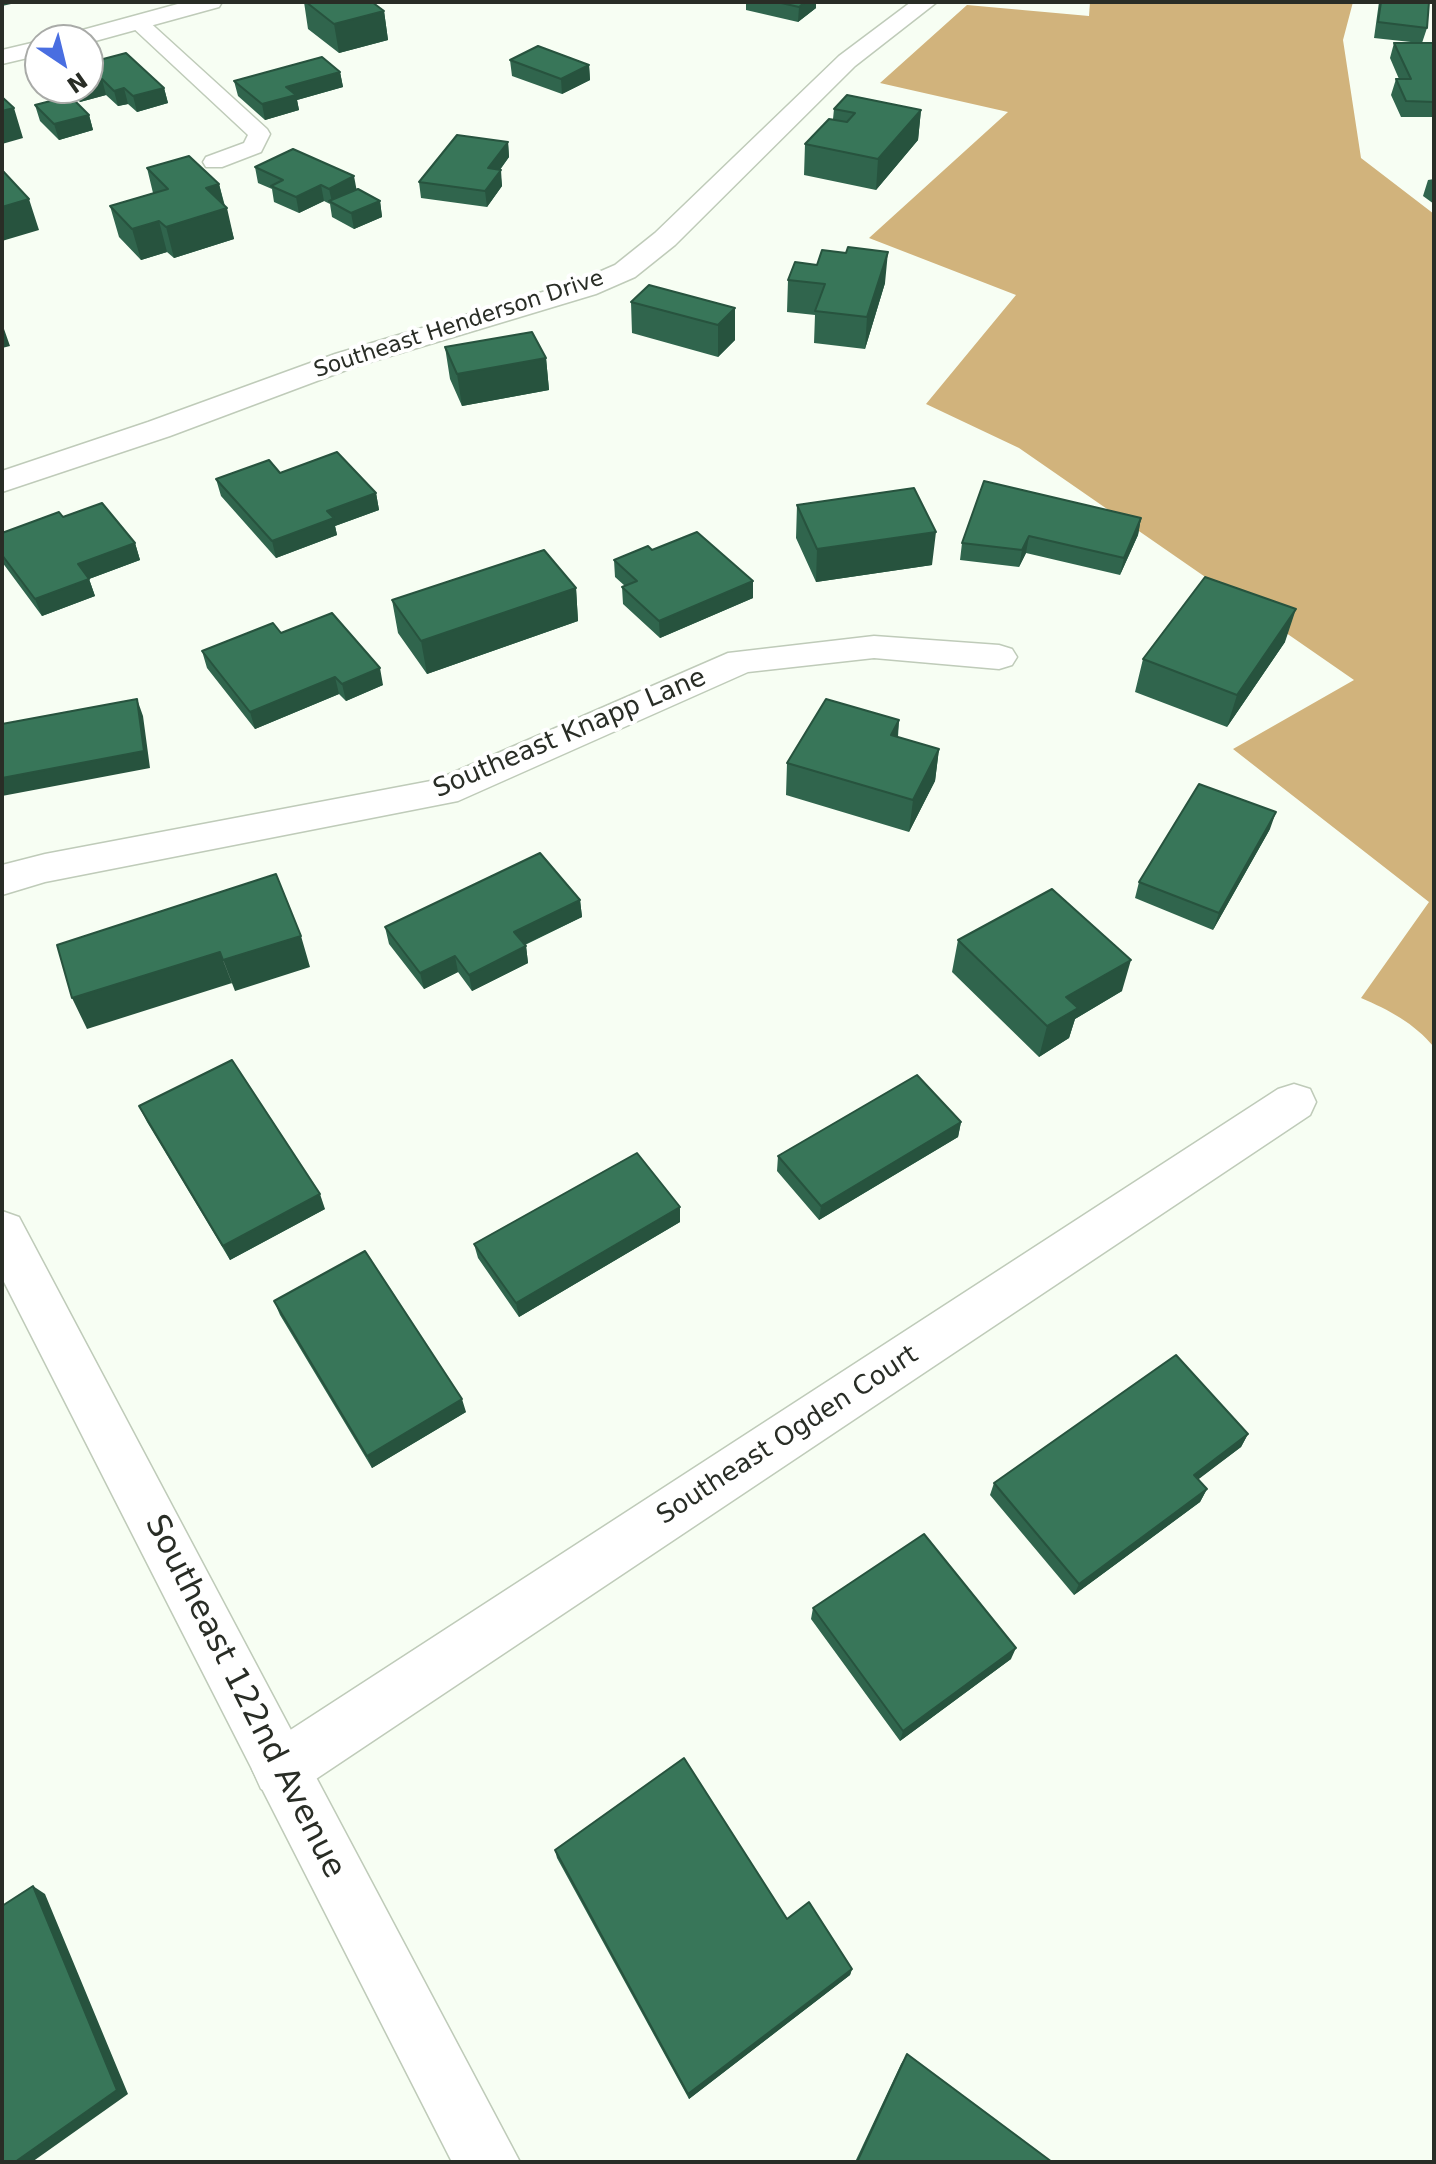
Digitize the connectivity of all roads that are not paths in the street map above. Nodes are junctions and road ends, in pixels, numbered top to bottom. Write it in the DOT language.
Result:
graph roads {
  1 [pos="211,2"];
  2 [pos="926,2"];
  3 [pos="138,22"];
  4 [pos="104,31"];
  5 [pos="24,52"];
  6 [pos="2,57"];
  7 [pos="214,162"];
  8 [pos="2,482"];
  9 [pos="999,657"];
  10 [pos="2,880"];
  11 [pos="1294,1102"];
  12 [pos="2,1231"];
  13 [pos="281,1769"];
  14 [pos="487,2162"];
  1 -- 3 [label="street"];
  2 -- 8 [label="street, Southeast Henderson Drive"];
  3 -- 4 [label="street"];
  3 -- 7 [label="lane"];
  5 -- 6 [label="street"];
  9 -- 10 [label="street, Southeast Knapp Lane"];
  11 -- 13 [label="street, Southeast Ogden Court"];
  12 -- 13 [label="street, Southeast 122nd Avenue"];
  13 -- 14 [label="street, Southeast 122nd Avenue"];
}
